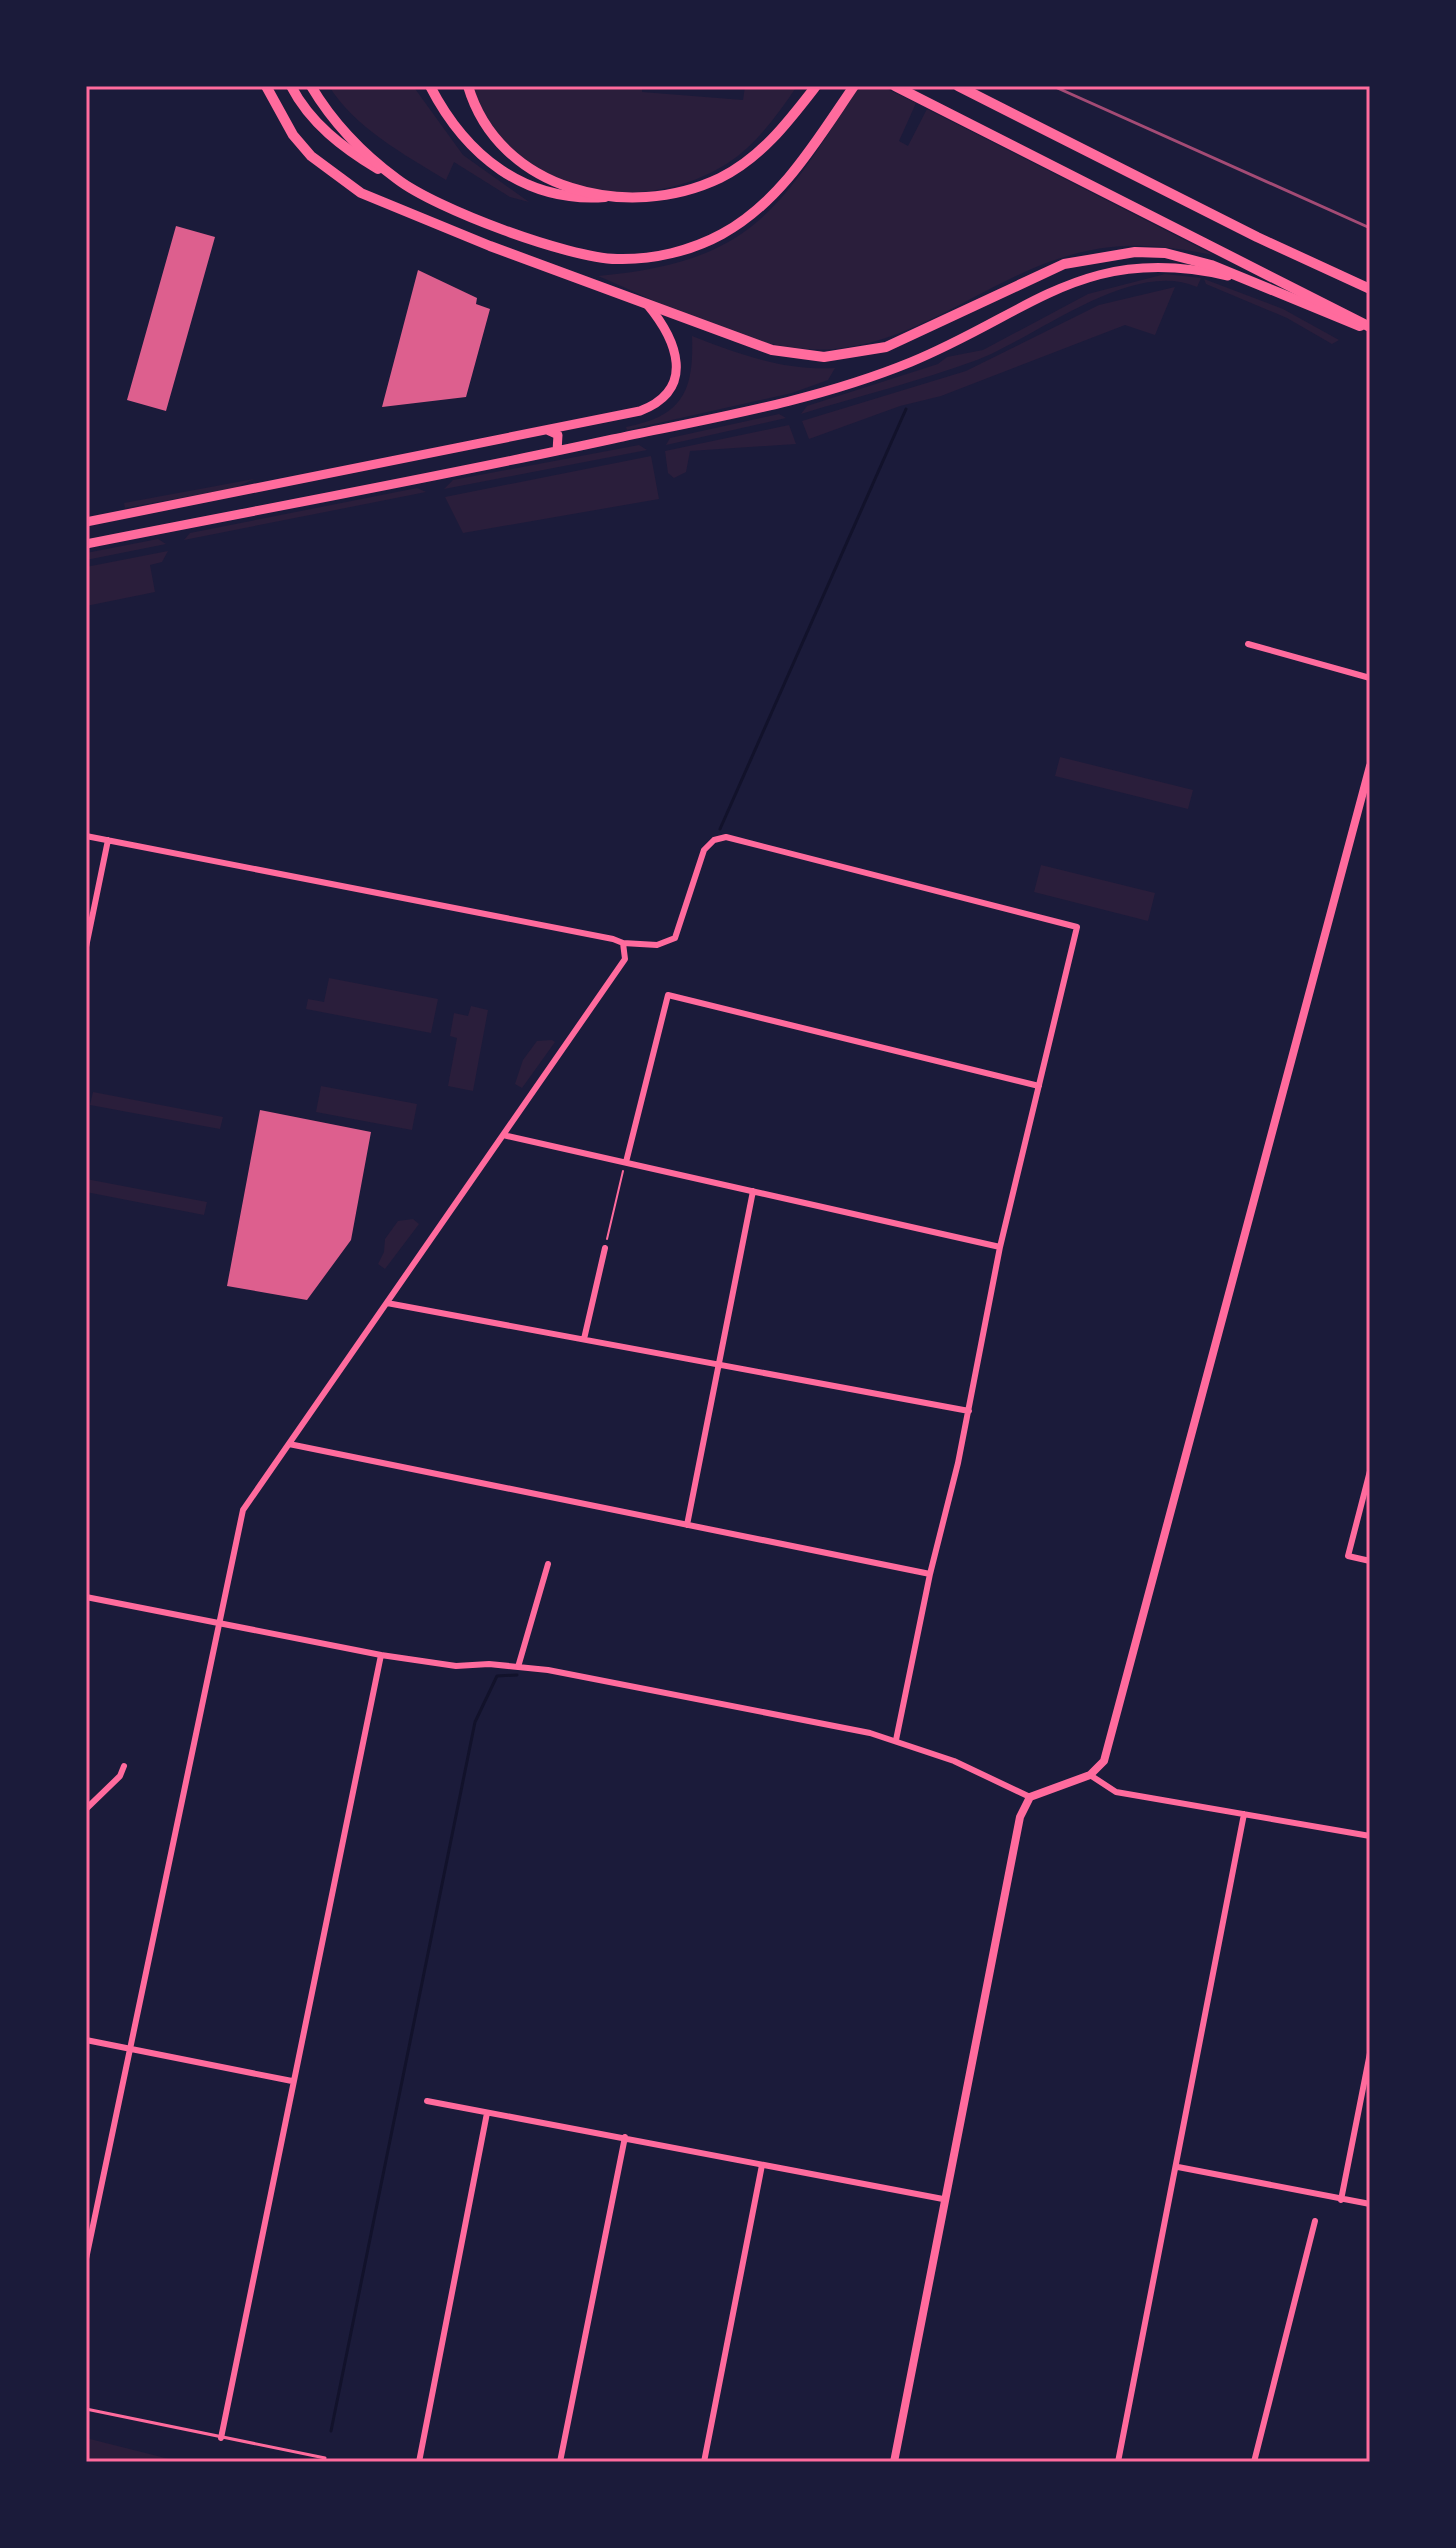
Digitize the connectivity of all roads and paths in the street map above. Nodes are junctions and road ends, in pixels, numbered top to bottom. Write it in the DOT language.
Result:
graph roads {
  1 [pos="266,86"];
  2 [pos="291,86"];
  3 [pos="311,86"];
  4 [pos="430,86"];
  5 [pos="468,86"];
  6 [pos="816,86"];
  7 [pos="854,86"];
  8 [pos="895,86"];
  9 [pos="958,86"];
  10 [pos="398,180"];
  11 [pos="606,197"];
  12 [pos="1250,281"];
  13 [pos="1370,289"];
  14 [pos="647,304"];
  15 [pos="1370,329"];
  16 [pos="547,430"];
  17 [pos="557,451"];
  18 [pos="86,522"];
  19 [pos="86,544"];
  20 [pos="1248,644"];
  21 [pos="1370,678"];
  22 [pos="1370,766"];
  23 [pos="86,836"];
  24 [pos="108,840"];
  25 [pos="625,946"];
  26 [pos="86,947"];
  27 [pos="1039,1086"];
  28 [pos="503,1135"];
  29 [pos="626,1162"];
  30 [pos="753,1191"];
  31 [pos="1000,1247"];
  32 [pos="605,1248"];
  33 [pos="387,1303"];
  34 [pos="584,1339"];
  35 [pos="719,1364"];
  36 [pos="969,1411"];
  37 [pos="289,1444"];
  38 [pos="1370,1471"];
  39 [pos="687,1525"];
  40 [pos="1370,1561"];
  41 [pos="548,1564"];
  42 [pos="930,1574"];
  43 [pos="86,1597"];
  44 [pos="219,1624"];
  45 [pos="381,1655"];
  46 [pos="518,1667"];
  47 [pos="896,1740"];
  48 [pos="124,1766"];
  49 [pos="1090,1775"];
  50 [pos="1030,1797"];
  51 [pos="86,1809"];
  52 [pos="1244,1814"];
  53 [pos="1370,1836"];
  54 [pos="86,2040"];
  55 [pos="129,2050"];
  56 [pos="1370,2053"];
  57 [pos="292,2081"];
  58 [pos="427,2101"];
  59 [pos="487,2113"];
  60 [pos="625,2137"];
  61 [pos="762,2165"];
  62 [pos="1178,2167"];
  63 [pos="943,2199"];
  64 [pos="1341,2200"];
  65 [pos="1370,2204"];
  66 [pos="1315,2221"];
  67 [pos="86,2259"];
  68 [pos="86,2409"];
  69 [pos="221,2438"];
  70 [pos="324,2462"];
  71 [pos="419,2462"];
  72 [pos="560,2462"];
  73 [pos="704,2462"];
  74 [pos="894,2462"];
  75 [pos="1118,2462"];
  76 [pos="1254,2462"];
  1 -- 14 [label="main road"];
  2 -- 10 [label="main road"];
  3 -- 10 [label="main road"];
  4 -- 11 [label="main road"];
  5 -- 11 [label="main road"];
  6 -- 11 [label="main road"];
  7 -- 10 [label="main road"];
  8 -- 15 [label="main road"];
  9 -- 13 [label="main road"];
  12 -- 14 [label="main road"];
  12 -- 15 [label="main road"];
  12 -- 17 [label="main road"];
  14 -- 16 [label="main road"];
  16 -- 17 [label="main road"];
  16 -- 18 [label="main road"];
  17 -- 19 [label="main road"];
  20 -- 21 [label="street"];
  22 -- 49 [label="street"];
  23 -- 24 [label="street"];
  24 -- 25 [label="street"];
  24 -- 26 [label="street"];
  25 -- 27 [label="street"];
  25 -- 28 [label="street"];
  27 -- 29 [label="street"];
  27 -- 31 [label="street"];
  28 -- 29 [label="street"];
  28 -- 33 [label="street"];
  29 -- 30 [label="street"];
  29 -- 32 [label="path"];
  30 -- 31 [label="street"];
  30 -- 35 [label="street"];
  31 -- 36 [label="street"];
  32 -- 34 [label="street"];
  33 -- 34 [label="street"];
  33 -- 37 [label="street"];
  34 -- 35 [label="street"];
  35 -- 36 [label="street"];
  35 -- 39 [label="street"];
  36 -- 42 [label="street"];
  37 -- 39 [label="street"];
  37 -- 44 [label="street"];
  38 -- 40 [label="street"];
  39 -- 42 [label="street"];
  41 -- 46 [label="street"];
  42 -- 47 [label="street"];
  43 -- 44 [label="street"];
  44 -- 45 [label="street"];
  44 -- 55 [label="street"];
  45 -- 46 [label="street"];
  45 -- 57 [label="street"];
  46 -- 47 [label="street"];
  47 -- 50 [label="street"];
  48 -- 51 [label="street"];
  49 -- 50 [label="street"];
  49 -- 52 [label="street"];
  50 -- 63 [label="street"];
  52 -- 53 [label="street"];
  52 -- 62 [label="street"];
  54 -- 55 [label="street"];
  55 -- 57 [label="street"];
  55 -- 67 [label="street"];
  56 -- 64 [label="street"];
  57 -- 69 [label="street"];
  58 -- 59 [label="street"];
  59 -- 60 [label="street"];
  59 -- 71 [label="street"];
  60 -- 61 [label="street"];
  60 -- 72 [label="street"];
  61 -- 63 [label="street"];
  61 -- 73 [label="street"];
  62 -- 64 [label="street"];
  62 -- 75 [label="street"];
  63 -- 74 [label="street"];
  64 -- 65 [label="street"];
  66 -- 76 [label="street"];
  68 -- 69 [label="lane"];
  69 -- 70 [label="lane"];
}
